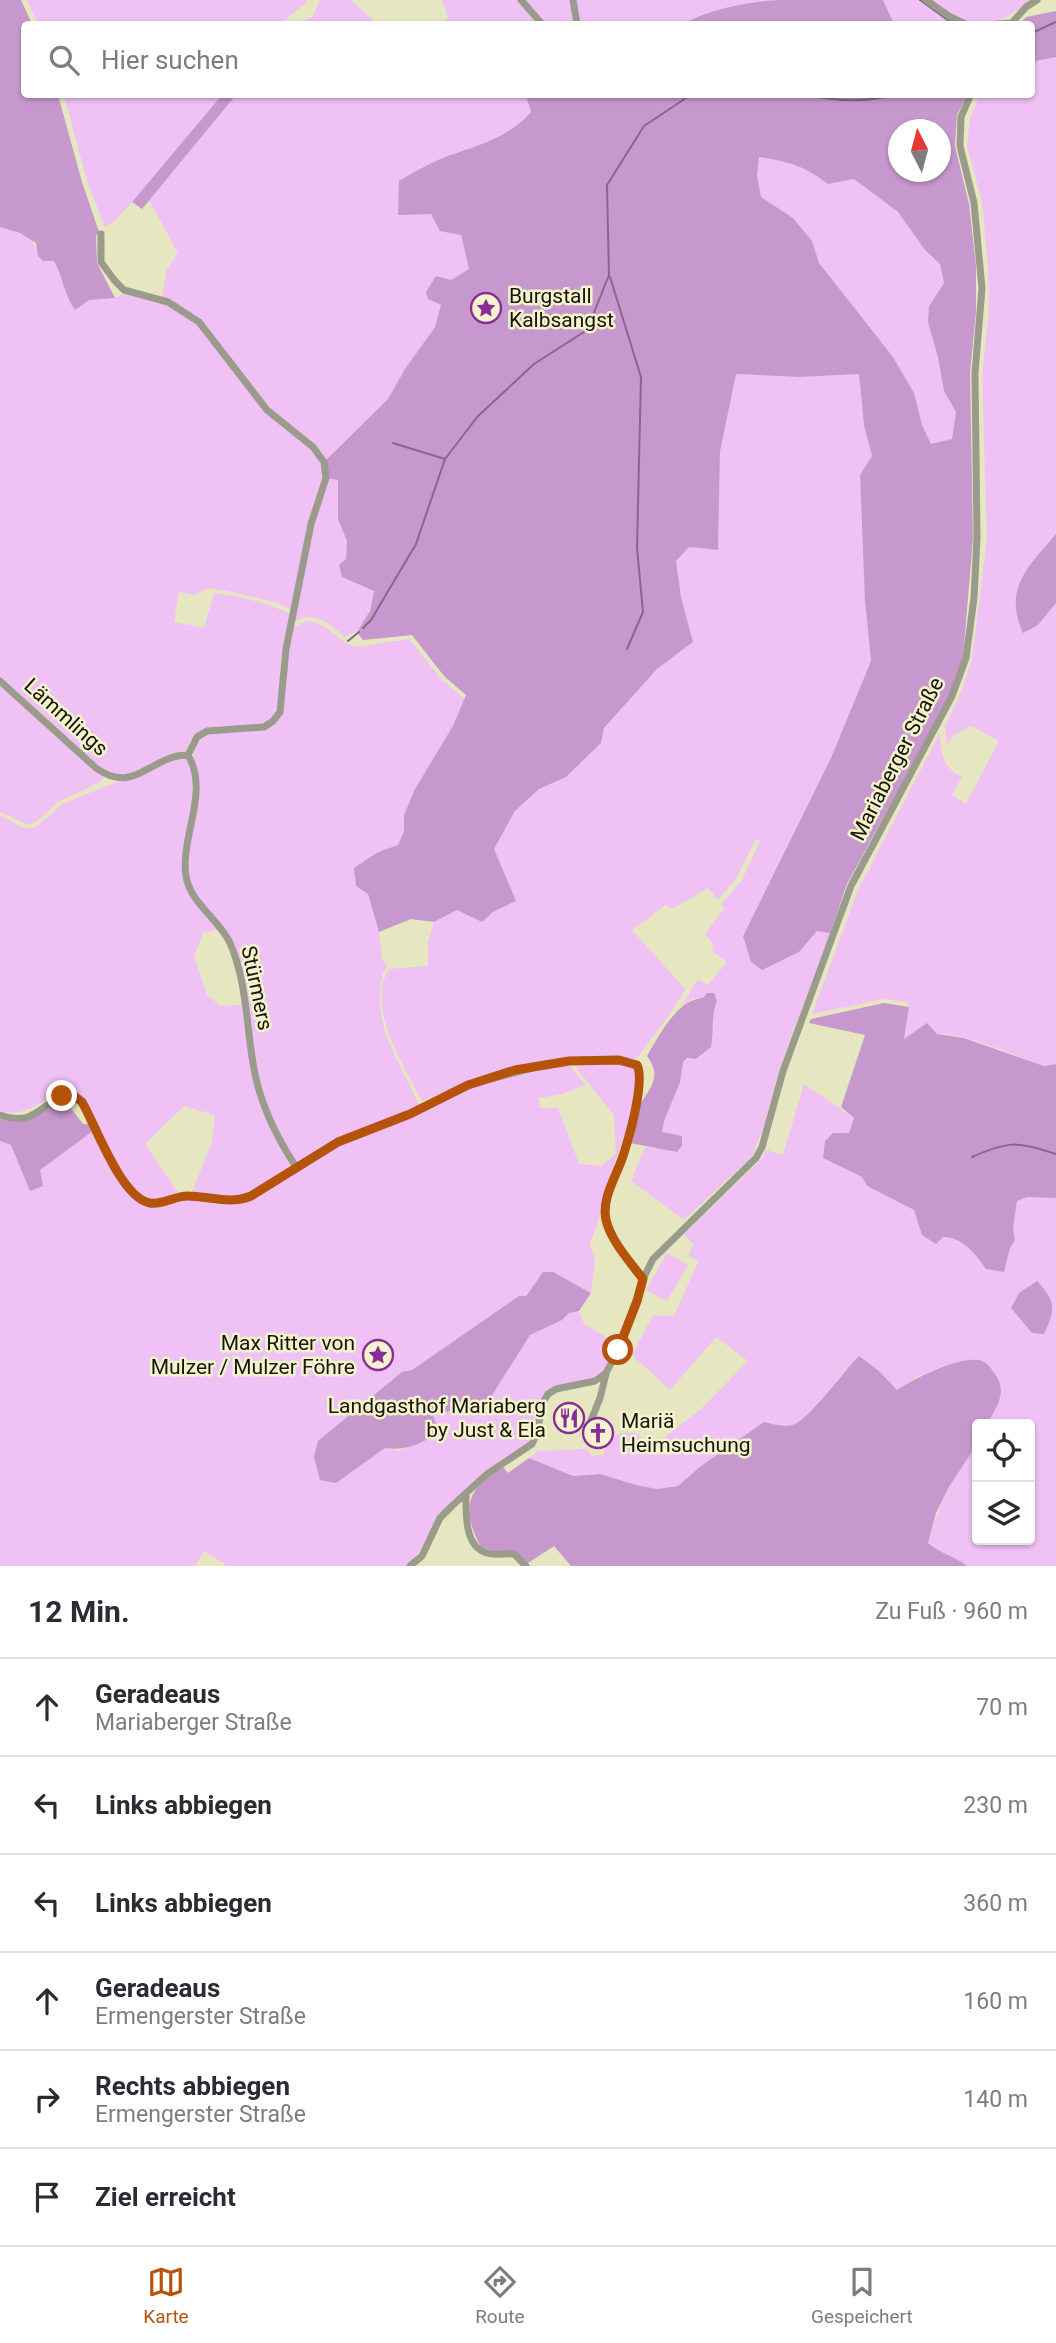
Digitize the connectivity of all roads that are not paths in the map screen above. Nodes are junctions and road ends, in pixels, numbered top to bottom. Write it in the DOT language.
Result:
graph roads {
  1 [pos="521,0"];
  2 [pos="573,0"];
  3 [pos="926,0"];
  4 [pos="1037,0"];
  5 [pos="539,21"];
  6 [pos="576,21"];
  7 [pos="959,21"];
  8 [pos="1014,21"];
  9 [pos="969,98"];
  10 [pos="101,234"];
  11 [pos="0,681"];
  12 [pos="188,755"];
  13 [pos="0,1115"];
  14 [pos="295,1167"];
  15 [pos="643,1279"];
  16 [pos="606,1373"];
  17 [pos="588,1428"];
  18 [pos="466,1494"];
  19 [pos="410,1566"];
  20 [pos="526,1566"];
  1 -- 5 [label="street"];
  2 -- 6 [label="street"];
  3 -- 7 [label="street"];
  4 -- 8 [label="street"];
  9 -- 15 [label="street, Mariaberger Straße"];
  10 -- 12 [label="street"];
  11 -- 12 [label="street, Lämmlings"];
  12 -- 14 [label="street, Stürmers"];
  13 -- 14 [label="street"];
  14 -- 15 [label="street"];
  15 -- 16 [label="street, Mariaberger Straße"];
  16 -- 17 [label="street, Mariaberger Straße"];
  16 -- 18 [label="street"];
  18 -- 19 [label="street"];
  18 -- 20 [label="street"];
}
